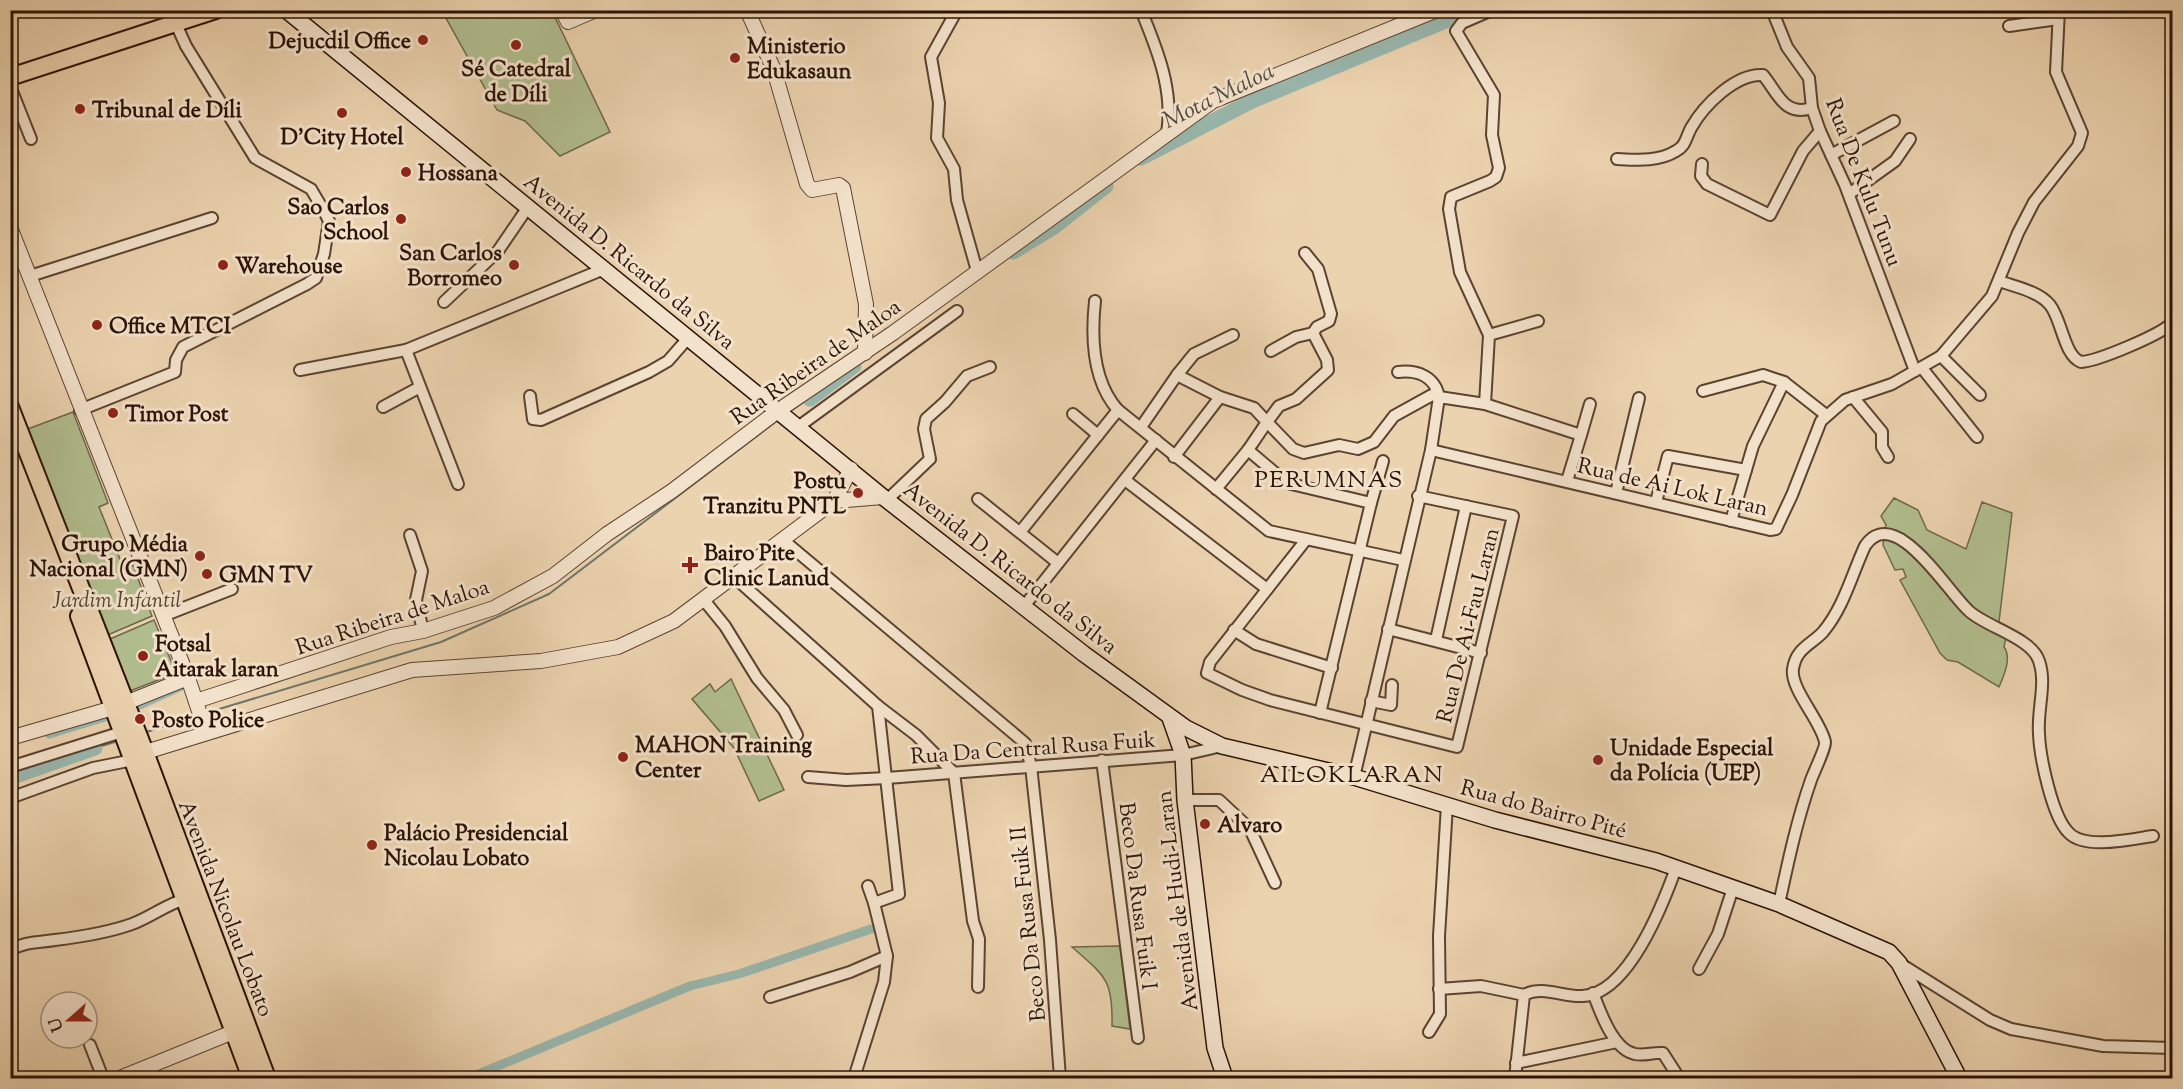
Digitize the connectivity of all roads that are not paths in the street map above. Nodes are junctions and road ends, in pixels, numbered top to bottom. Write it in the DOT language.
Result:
graph roads {
  1 [pos="216,10"];
  2 [pos="286,10"];
  3 [pos="562,10"];
  4 [pos="596,10"];
  5 [pos="747,10"];
  6 [pos="957,10"];
  7 [pos="1141,10"];
  8 [pos="1437,10"];
  9 [pos="1492,10"];
  10 [pos="1772,10"];
  11 [pos="2058,15"];
  12 [pos="172,17"];
  13 [pos="2009,26"];
  14 [pos="10,77"];
  15 [pos="10,86"];
  16 [pos="1812,108"];
  17 [pos="1894,121"];
  18 [pos="1820,131"];
  19 [pos="1167,133"];
  20 [pos="31,139"];
  21 [pos="1910,139"];
  22 [pos="1831,155"];
  23 [pos="1617,159"];
  24 [pos="1702,164"];
  25 [pos="1849,194"];
  26 [pos="528,207"];
  27 [pos="212,218"];
  28 [pos="10,227"];
  29 [pos="1305,253"];
  30 [pos="604,269"];
  31 [pos="977,271"];
  32 [pos="30,276"];
  33 [pos="1999,281"];
  34 [pos="1095,301"];
  35 [pos="444,302"];
  36 [pos="957,311"];
  37 [pos="1538,321"];
  38 [pos="2172,323"];
  39 [pos="1312,333"];
  40 [pos="1233,335"];
  41 [pos="1489,335"];
  42 [pos="689,337"];
  43 [pos="406,350"];
  44 [pos="1271,351"];
  45 [pos="865,353"];
  46 [pos="1941,356"];
  47 [pos="990,367"];
  48 [pos="300,370"];
  49 [pos="1918,370"];
  50 [pos="1398,372"];
  51 [pos="1177,375"];
  52 [pos="1784,382"];
  53 [pos="420,387"];
  54 [pos="1703,391"];
  55 [pos="1980,395"];
  56 [pos="530,396"];
  57 [pos="1220,397"];
  58 [pos="1853,397"];
  59 [pos="1439,398"];
  60 [pos="1639,398"];
  61 [pos="1485,404"];
  62 [pos="1590,404"];
  63 [pos="10,407"];
  64 [pos="383,407"];
  65 [pos="80,410"];
  66 [pos="1118,410"];
  67 [pos="780,413"];
  68 [pos="1073,414"];
  69 [pos="1826,415"];
  70 [pos="1267,422"];
  71 [pos="797,426"];
  72 [pos="1141,427"];
  73 [pos="1098,435"];
  74 [pos="1581,435"];
  75 [pos="1977,437"];
  76 [pos="10,438"];
  77 [pos="1156,440"];
  78 [pos="1248,450"];
  79 [pos="1431,450"];
  80 [pos="1174,457"];
  81 [pos="1888,457"];
  82 [pos="1383,461"];
  83 [pos="851,469"];
  84 [pos="1746,470"];
  85 [pos="1125,480"];
  86 [pos="1567,481"];
  87 [pos="458,484"];
  88 [pos="1216,489"];
  89 [pos="1616,492"];
  90 [pos="1418,496"];
  91 [pos="885,498"];
  92 [pos="978,499"];
  93 [pos="834,501"];
  94 [pos="1656,502"];
  95 [pos="1371,503"];
  96 [pos="1466,506"];
  97 [pos="1731,520"];
  98 [pos="1021,531"];
  99 [pos="410,535"];
  100 [pos="782,539"];
  101 [pos="1305,541"];
  102 [pos="1360,552"];
  103 [pos="1403,560"];
  104 [pos="1058,562"];
  105 [pos="734,576"];
  106 [pos="232,589"];
  107 [pos="1267,589"];
  108 [pos="703,599"];
  109 [pos="1024,605"];
  110 [pos="163,616"];
  111 [pos="1388,629"];
  112 [pos="1234,630"];
  113 [pos="423,631"];
  114 [pos="1436,640"];
  115 [pos="1481,653"];
  116 [pos="1332,668"];
  117 [pos="188,678"];
  118 [pos="1392,685"];
  119 [pos="1371,701"];
  120 [pos="119,705"];
  121 [pos="878,706"];
  122 [pos="198,707"];
  123 [pos="1320,713"];
  124 [pos="1170,718"];
  125 [pos="1366,723"];
  126 [pos="128,730"];
  127 [pos="206,730"];
  128 [pos="797,735"];
  129 [pos="10,738"];
  130 [pos="1222,746"];
  131 [pos="1183,755"];
  132 [pos="136,756"];
  133 [pos="1102,760"];
  134 [pos="1031,766"];
  135 [pos="10,767"];
  136 [pos="954,773"];
  137 [pos="808,777"];
  138 [pos="1354,777"];
  139 [pos="887,778"];
  140 [pos="10,798"];
  141 [pos="1185,800"];
  142 [pos="1447,805"];
  143 [pos="2153,836"];
  144 [pos="1676,868"];
  145 [pos="1275,883"];
  146 [pos="868,886"];
  147 [pos="1733,888"];
  148 [pos="185,899"];
  149 [pos="874,903"];
  150 [pos="1779,904"];
  151 [pos="10,950"];
  152 [pos="887,956"];
  153 [pos="1899,963"];
  154 [pos="1699,969"];
  155 [pos="978,987"];
  156 [pos="1439,989"];
  157 [pos="1593,993"];
  158 [pos="1524,995"];
  159 [pos="770,997"];
  160 [pos="234,1032"];
  161 [pos="1429,1032"];
  162 [pos="1138,1038"];
  163 [pos="1617,1042"];
  164 [pos="2172,1048"];
  165 [pos="92,1050"];
  166 [pos="1516,1063"];
  167 [pos="103,1078"];
  168 [pos="120,1078"];
  169 [pos="251,1078"];
  170 [pos="267,1078"];
  171 [pos="854,1078"];
  172 [pos="1060,1078"];
  173 [pos="1225,1078"];
  174 [pos="1515,1078"];
  175 [pos="1679,1078"];
  176 [pos="1959,1078"];
  1 -- 12 [label="main road"];
  2 -- 26 [label="main road, Avenida D. Ricardo da Silva"];
  3 -- 4 [label="street"];
  5 -- 45 [label="street"];
  6 -- 31 [label="street"];
  7 -- 19 [label="street"];
  8 -- 19 [label="street, Rua Ribeira de Maloa"];
  9 -- 41 [label="street"];
  10 -- 16 [label="street, Rua De Kulu Tunu"];
  11 -- 13 [label="street"];
  11 -- 33 [label="street"];
  12 -- 14 [label="main road"];
  12 -- 65 [label="street"];
  15 -- 20 [label="street"];
  16 -- 18 [label="street, Rua De Kulu Tunu"];
  16 -- 23 [label="street"];
  17 -- 22 [label="street"];
  18 -- 22 [label="street, Rua De Kulu Tunu"];
  18 -- 24 [label="street"];
  19 -- 31 [label="street, Rua Ribeira de Maloa"];
  21 -- 25 [label="street"];
  22 -- 25 [label="street, Rua De Kulu Tunu"];
  25 -- 49 [label="street, Rua De Kulu Tunu"];
  26 -- 30 [label="main road, Avenida D. Ricardo da Silva"];
  26 -- 35 [label="street"];
  27 -- 32 [label="street"];
  28 -- 32 [label="street"];
  29 -- 39 [label="street"];
  30 -- 42 [label="main road, Avenida D. Ricardo da Silva"];
  30 -- 43 [label="street"];
  31 -- 45 [label="street, Rua Ribeira de Maloa"];
  32 -- 65 [label="street"];
  33 -- 38 [label="street"];
  33 -- 46 [label="street"];
  34 -- 66 [label="street"];
  36 -- 71 [label="street"];
  37 -- 41 [label="street"];
  39 -- 44 [label="street"];
  39 -- 70 [label="street"];
  40 -- 51 [label="street"];
  41 -- 61 [label="street"];
  42 -- 56 [label="street"];
  42 -- 67 [label="main road, Avenida D. Ricardo da Silva"];
  43 -- 48 [label="street"];
  43 -- 53 [label="street"];
  45 -- 67 [label="street, Rua Ribeira de Maloa"];
  46 -- 49 [label="street"];
  46 -- 55 [label="street"];
  47 -- 91 [label="street"];
  49 -- 58 [label="street"];
  49 -- 75 [label="street, Rua De Kulu Tunu"];
  50 -- 59 [label="street"];
  51 -- 57 [label="street"];
  51 -- 72 [label="street"];
  52 -- 54 [label="street"];
  52 -- 69 [label="street"];
  52 -- 84 [label="street"];
  53 -- 64 [label="street"];
  53 -- 87 [label="street"];
  57 -- 70 [label="street"];
  57 -- 80 [label="street"];
  58 -- 69 [label="street"];
  58 -- 81 [label="street"];
  59 -- 61 [label="street"];
  59 -- 70 [label="street"];
  59 -- 79 [label="street"];
  60 -- 89 [label="street"];
  61 -- 74 [label="street"];
  62 -- 74 [label="street"];
  63 -- 120 [label="main road"];
  65 -- 110 [label="street"];
  66 -- 72 [label="street"];
  66 -- 73 [label="street"];
  67 -- 71 [label="main road, Avenida D. Ricardo da Silva"];
  67 -- 113 [label="street, Rua Ribeira de Maloa"];
  68 -- 73 [label="street"];
  69 -- 97 [label="street, Rua de Ai Lok Laran"];
  70 -- 78 [label="street"];
  71 -- 83 [label="main road, Avenida D. Ricardo da Silva"];
  72 -- 77 [label="street"];
  73 -- 98 [label="street"];
  74 -- 86 [label="street"];
  76 -- 120 [label="main road"];
  77 -- 80 [label="street"];
  77 -- 85 [label="street"];
  78 -- 88 [label="street"];
  78 -- 95 [label="street"];
  79 -- 86 [label="street, Rua de Ai Lok Laran"];
  79 -- 90 [label="street"];
  80 -- 88 [label="street"];
  82 -- 95 [label="street"];
  83 -- 91 [label="main road, Avenida D. Ricardo da Silva"];
  83 -- 93 [label="street"];
  84 -- 94 [label="street"];
  84 -- 97 [label="street"];
  85 -- 104 [label="street"];
  85 -- 107 [label="street"];
  86 -- 89 [label="street, Rua de Ai Lok Laran"];
  88 -- 101 [label="street"];
  89 -- 94 [label="street, Rua de Ai Lok Laran"];
  90 -- 96 [label="street, Rua De Ai-Fau Laran"];
  90 -- 103 [label="street"];
  91 -- 93 [label="street"];
  91 -- 109 [label="main road, Avenida D. Ricardo da Silva"];
  92 -- 98 [label="street"];
  93 -- 100 [label="street"];
  94 -- 97 [label="street, Rua de Ai Lok Laran"];
  95 -- 102 [label="street"];
  96 -- 114 [label="street"];
  96 -- 115 [label="street, Rua De Ai-Fau Laran"];
  98 -- 104 [label="street"];
  99 -- 113 [label="street"];
  100 -- 105 [label="street"];
  100 -- 134 [label="street, Beco Da Rusa Fuik II"];
  101 -- 102 [label="street"];
  101 -- 107 [label="street"];
  102 -- 103 [label="street"];
  102 -- 116 [label="street"];
  103 -- 111 [label="street"];
  104 -- 109 [label="street"];
  105 -- 108 [label="street"];
  105 -- 121 [label="street"];
  106 -- 110 [label="street"];
  107 -- 112 [label="street"];
  108 -- 127 [label="street"];
  108 -- 128 [label="street"];
  109 -- 124 [label="main road, Avenida D. Ricardo da Silva"];
  110 -- 117 [label="street"];
  111 -- 114 [label="street"];
  111 -- 119 [label="street"];
  112 -- 116 [label="street"];
  112 -- 123 [label="street"];
  113 -- 122 [label="street, Rua Ribeira de Maloa"];
  114 -- 115 [label="street"];
  115 -- 125 [label="street, Rua De Ai-Fau Laran"];
  116 -- 123 [label="street"];
  117 -- 120 [label="street"];
  117 -- 122 [label="street"];
  118 -- 119 [label="street"];
  119 -- 125 [label="street"];
  120 -- 126 [label="main road"];
  120 -- 129 [label="street"];
  121 -- 136 [label="street"];
  121 -- 139 [label="street"];
  122 -- 127 [label="street"];
  123 -- 125 [label="street"];
  124 -- 130 [label="main road, Rua do Bairro Pité"];
  124 -- 131 [label="main road, Avenida de Hudi-Laran"];
  125 -- 138 [label="street"];
  126 -- 132 [label="main road"];
  126 -- 135 [label="street"];
  127 -- 132 [label="street"];
  130 -- 131 [label="street, Rua Da Central Rusa Fuik"];
  130 -- 138 [label="main road, Rua do Bairro Pité"];
  131 -- 133 [label="street, Rua Da Central Rusa Fuik"];
  131 -- 141 [label="main road, Avenida de Hudi-Laran"];
  132 -- 140 [label="street"];
  132 -- 148 [label="main road, Avenida Nicolau Lobato"];
  132 -- 170 [label="main road, Avenida Nicolau Lobato"];
  133 -- 134 [label="street, Rua Da Central Rusa Fuik"];
  133 -- 162 [label="street, Beco Da Rusa Fuik I"];
  134 -- 136 [label="street, Rua Da Central Rusa Fuik"];
  134 -- 172 [label="street, Beco Da Rusa Fuik II"];
  136 -- 139 [label="street, Rua Da Central Rusa Fuik"];
  136 -- 155 [label="street"];
  137 -- 139 [label="street, Rua Da Central Rusa Fuik"];
  138 -- 142 [label="main road, Rua do Bairro Pité"];
  139 -- 149 [label="street"];
  141 -- 145 [label="street"];
  141 -- 173 [label="main road, Avenida de Hudi-Laran"];
  142 -- 144 [label="main road, Rua do Bairro Pité"];
  142 -- 156 [label="street"];
  143 -- 150 [label="street"];
  144 -- 147 [label="main road, Rua do Bairro Pité"];
  144 -- 157 [label="street"];
  146 -- 149 [label="street"];
  147 -- 150 [label="main road, Rua do Bairro Pité"];
  147 -- 154 [label="street"];
  148 -- 151 [label="street"];
  148 -- 160 [label="main road, Avenida Nicolau Lobato"];
  149 -- 152 [label="street"];
  150 -- 153 [label="main road, Rua do Bairro Pité"];
  152 -- 159 [label="street"];
  152 -- 171 [label="street"];
  153 -- 164 [label="street"];
  153 -- 176 [label="main road"];
  156 -- 158 [label="street"];
  156 -- 161 [label="street"];
  157 -- 158 [label="street"];
  157 -- 163 [label="street"];
  158 -- 166 [label="street"];
  160 -- 168 [label="street"];
  160 -- 169 [label="main road, Avenida Nicolau Lobato"];
  163 -- 166 [label="street"];
  163 -- 175 [label="street"];
  165 -- 167 [label="street"];
  166 -- 174 [label="street"];
}
